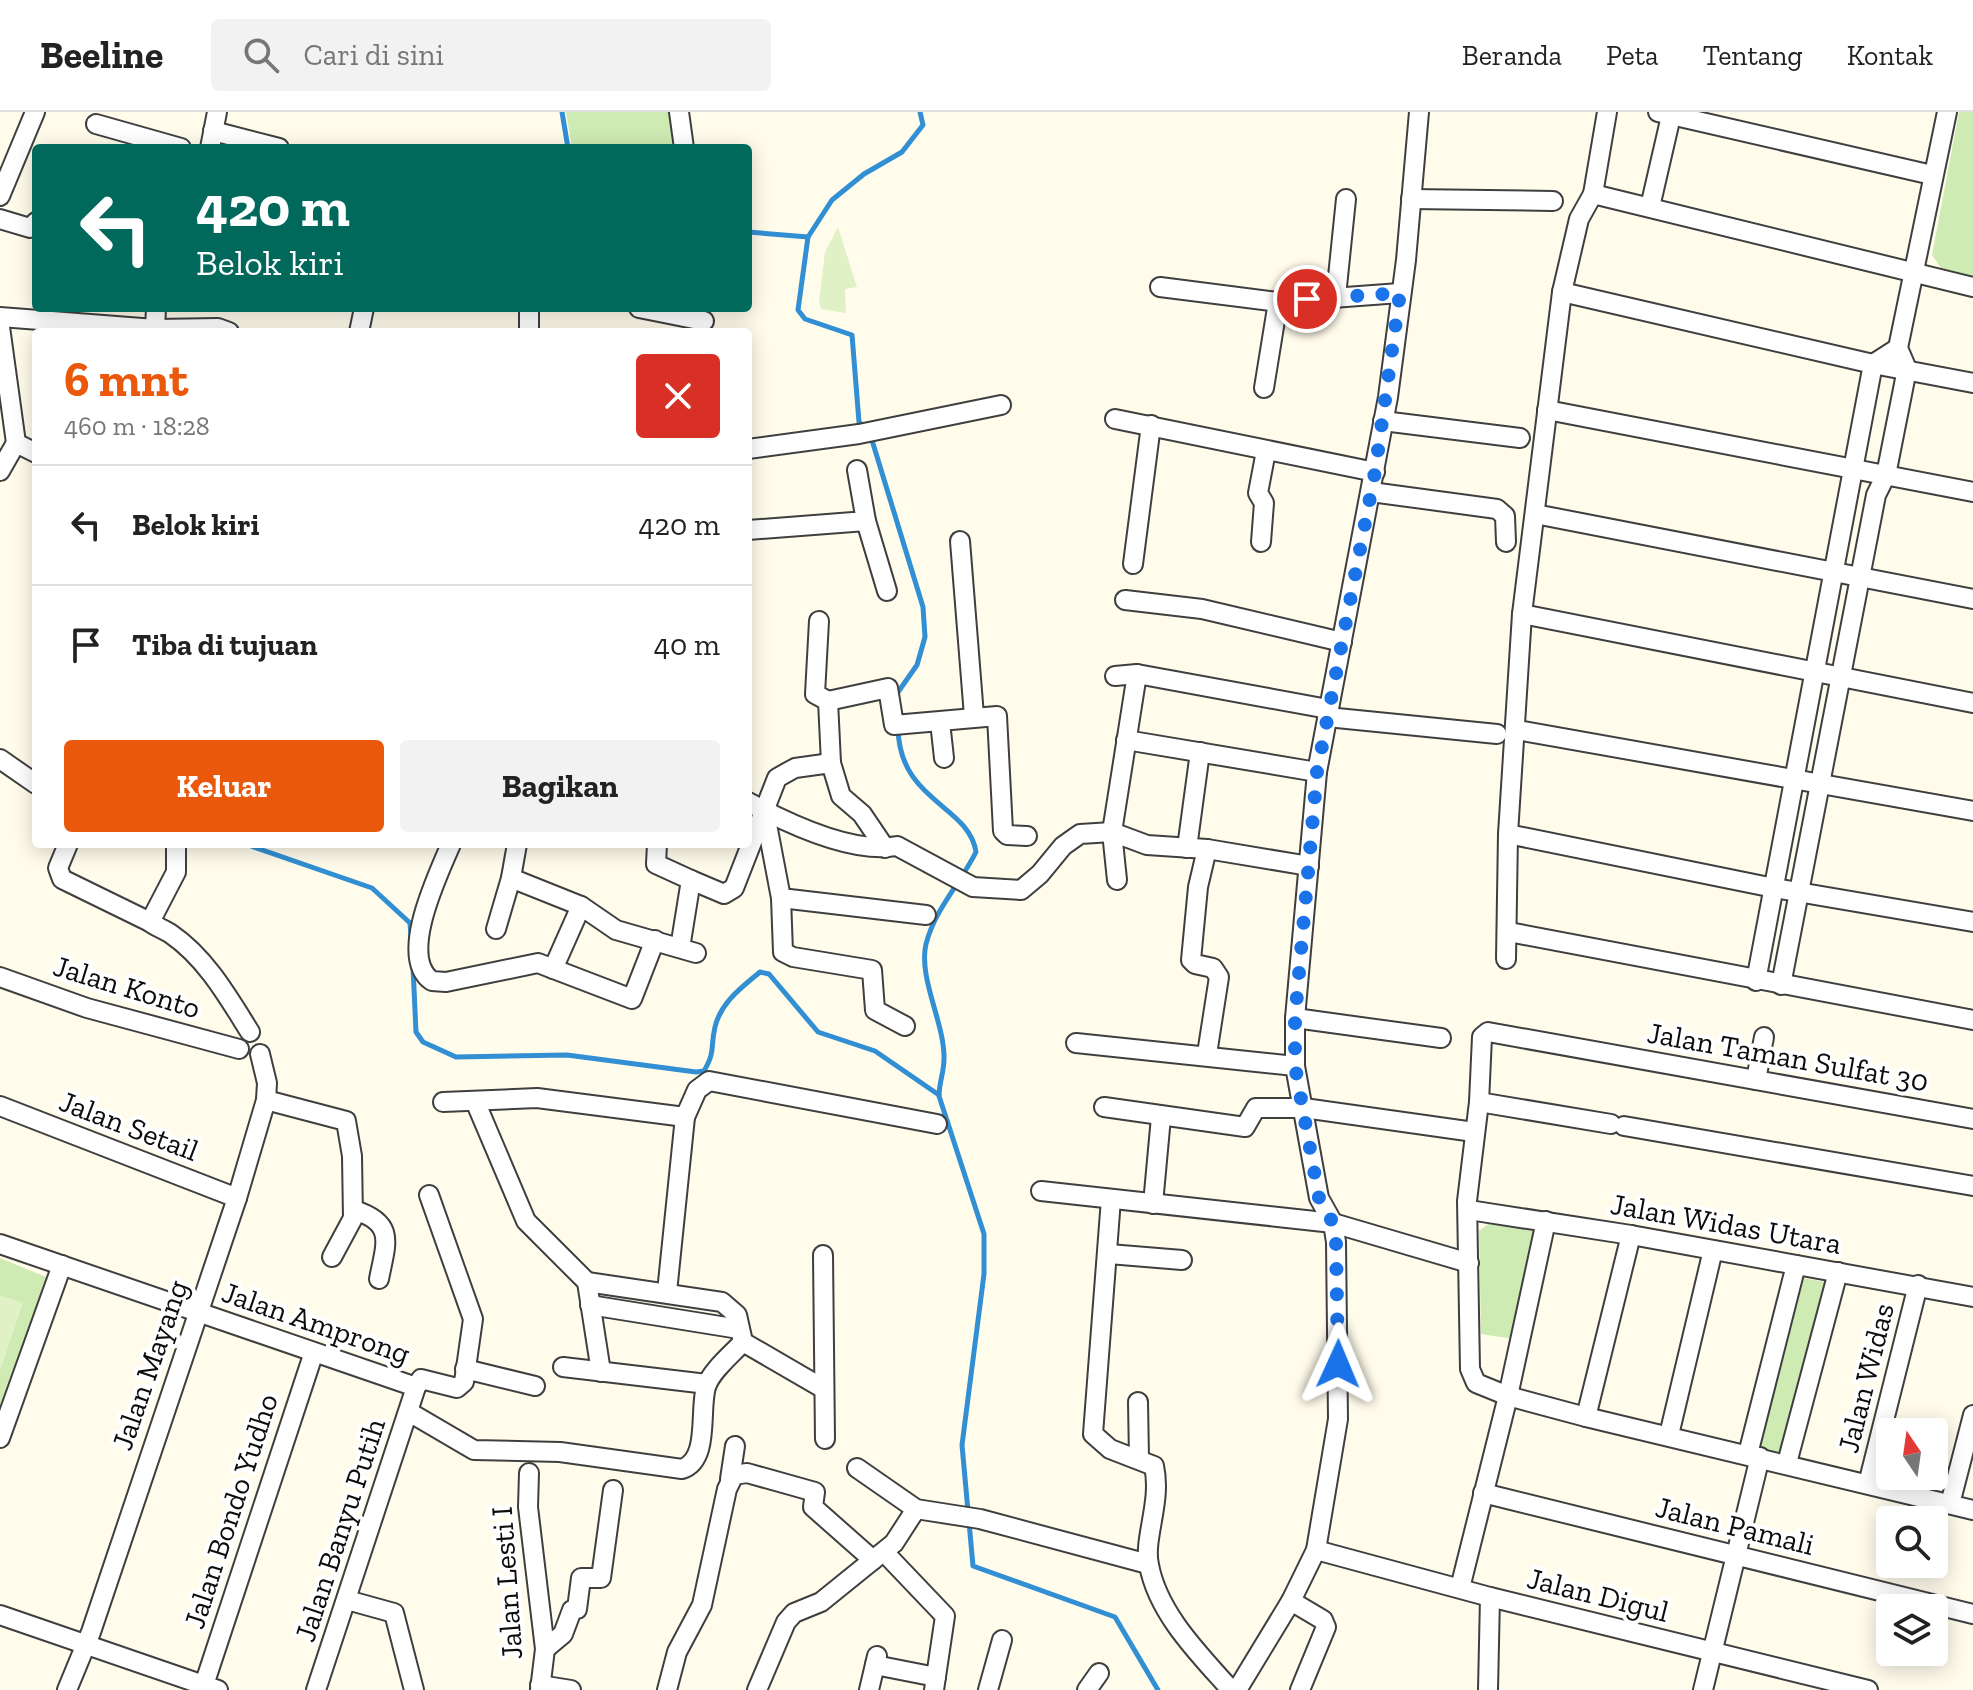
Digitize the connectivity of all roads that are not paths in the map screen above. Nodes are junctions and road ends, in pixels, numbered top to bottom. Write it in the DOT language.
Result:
graph roads {
  1 [pos="35,112"];
  2 [pos="679,112"];
  3 [pos="1419,112"];
  4 [pos="1607,112"];
  5 [pos="1947,112"];
  6 [pos="1664,114"];
  7 [pos="96,124"];
  8 [pos="213,130"];
  9 [pos="167,144"];
  10 [pos="264,144"];
  11 [pos="683,144"];
  12 [pos="1932,175"];
  13 [pos="1593,194"];
  14 [pos="0,196"];
  15 [pos="1346,199"];
  16 [pos="1411,199"];
  17 [pos="1553,201"];
  18 [pos="1650,207"];
  19 [pos="0,219"];
  20 [pos="32,226"];
  21 [pos="1914,274"];
  22 [pos="1160,287"];
  23 [pos="1973,287"];
  24 [pos="1562,292"];
  25 [pos="1400,293"];
  26 [pos="1336,296"];
  27 [pos="1278,302"];
  28 [pos="661,312"];
  29 [pos="0,317"];
  30 [pos="704,320"];
  31 [pos="0,327"];
  32 [pos="142,328"];
  33 [pos="1898,348"];
  34 [pos="1873,364"];
  35 [pos="1907,369"];
  36 [pos="1973,383"];
  37 [pos="1264,388"];
  38 [pos="1001,405"];
  39 [pos="1547,410"];
  40 [pos="1115,419"];
  41 [pos="1383,421"];
  42 [pos="1151,425"];
  43 [pos="1520,438"];
  44 [pos="16,443"];
  45 [pos="752,448"];
  46 [pos="32,451"];
  47 [pos="1266,451"];
  48 [pos="1852,469"];
  49 [pos="857,470"];
  50 [pos="0,471"];
  51 [pos="1375,472"];
  52 [pos="1886,475"];
  53 [pos="1371,492"];
  54 [pos="1973,492"];
  55 [pos="1535,514"];
  56 [pos="866,521"];
  57 [pos="752,530"];
  58 [pos="960,541"];
  59 [pos="1261,542"];
  60 [pos="1506,542"];
  61 [pos="1133,564"];
  62 [pos="1834,572"];
  63 [pos="1862,576"];
  64 [pos="887,591"];
  65 [pos="1973,599"];
  66 [pos="1125,600"];
  67 [pos="1522,614"];
  68 [pos="819,621"];
  69 [pos="1342,642"];
  70 [pos="1817,671"];
  71 [pos="1137,674"];
  72 [pos="1115,676"];
  73 [pos="1841,676"];
  74 [pos="828,701"];
  75 [pos="1973,703"];
  76 [pos="1327,713"];
  77 [pos="974,716"];
  78 [pos="930,722"];
  79 [pos="1517,730"];
  80 [pos="1497,734"];
  81 [pos="1126,740"];
  82 [pos="1200,752"];
  83 [pos="944,758"];
  84 [pos="0,759"];
  85 [pos="831,763"];
  86 [pos="1317,772"];
  87 [pos="32,781"];
  88 [pos="1796,782"];
  89 [pos="1818,784"];
  90 [pos="752,804"];
  91 [pos="765,811"];
  92 [pos="1973,811"];
  93 [pos="1112,832"];
  94 [pos="1508,834"];
  95 [pos="1027,836"];
  96 [pos="752,841"];
  97 [pos="66,848"];
  98 [pos="176,848"];
  99 [pos="449,848"];
  100 [pos="516,848"];
  101 [pos="657,848"];
  102 [pos="749,848"];
  103 [pos="885,848"];
  104 [pos="1187,848"];
  105 [pos="1207,849"];
  106 [pos="1309,866"];
  107 [pos="511,878"];
  108 [pos="691,880"];
  109 [pos="1117,880"];
  110 [pos="1774,888"];
  111 [pos="1798,892"];
  112 [pos="781,898"];
  113 [pos="581,906"];
  114 [pos="926,915"];
  115 [pos="150,922"];
  116 [pos="1973,922"];
  117 [pos="496,929"];
  118 [pos="1509,932"];
  119 [pos="655,940"];
  120 [pos="1506,959"];
  121 [pos="553,969"];
  122 [pos="0,977"];
  123 [pos="1756,981"];
  124 [pos="1781,985"];
  125 [pos="1295,1018"];
  126 [pos="1973,1020"];
  127 [pos="905,1026"];
  128 [pos="250,1032"];
  129 [pos="1764,1037"];
  130 [pos="1441,1038"];
  131 [pos="1076,1043"];
  132 [pos="239,1049"];
  133 [pos="260,1054"];
  134 [pos="1207,1054"];
  135 [pos="1295,1066"];
  136 [pos="1756,1080"];
  137 [pos="266,1100"];
  138 [pos="475,1101"];
  139 [pos="443,1102"];
  140 [pos="1479,1102"];
  141 [pos="0,1106"];
  142 [pos="1104,1107"];
  143 [pos="1304,1108"];
  144 [pos="685,1117"];
  145 [pos="1161,1117"];
  146 [pos="1973,1119"];
  147 [pos="937,1124"];
  148 [pos="1474,1132"];
  149 [pos="1973,1186"];
  150 [pos="1041,1191"];
  151 [pos="429,1195"];
  152 [pos="237,1198"];
  153 [pos="1111,1199"];
  154 [pos="1153,1204"];
  155 [pos="354,1210"];
  156 [pos="1469,1210"];
  157 [pos="1546,1221"];
  158 [pos="1333,1223"];
  159 [pos="1631,1235"];
  160 [pos="0,1244"];
  161 [pos="1713,1250"];
  162 [pos="1109,1254"];
  163 [pos="823,1255"];
  164 [pos="332,1257"];
  165 [pos="1182,1260"];
  166 [pos="1469,1263"];
  167 [pos="62,1265"];
  168 [pos="1796,1265"];
  169 [pos="1838,1272"];
  170 [pos="379,1279"];
  171 [pos="587,1282"];
  172 [pos="1918,1285"];
  173 [pos="667,1292"];
  174 [pos="1973,1297"];
  175 [pos="590,1305"];
  176 [pos="197,1310"];
  177 [pos="741,1336"];
  178 [pos="313,1355"];
  179 [pos="563,1367"];
  180 [pos="465,1369"];
  181 [pos="601,1372"];
  182 [pos="707,1384"];
  183 [pos="535,1386"];
  184 [pos="416,1387"];
  185 [pos="824,1389"];
  186 [pos="1508,1396"];
  187 [pos="1138,1402"];
  188 [pos="409,1412"];
  189 [pos="1973,1415"];
  190 [pos="1586,1417"];
  191 [pos="1669,1435"];
  192 [pos="0,1438"];
  193 [pos="825,1439"];
  194 [pos="735,1446"];
  195 [pos="1754,1455"];
  196 [pos="1139,1458"];
  197 [pos="1787,1463"];
  198 [pos="857,1468"];
  199 [pos="529,1473"];
  200 [pos="730,1479"];
  201 [pos="1868,1484"];
  202 [pos="613,1490"];
  203 [pos="1483,1493"];
  204 [pos="1950,1504"];
  205 [pos="916,1509"];
  206 [pos="1973,1510"];
  207 [pos="1316,1550"];
  208 [pos="1738,1555"];
  209 [pos="878,1556"];
  210 [pos="1148,1564"];
  211 [pos="1460,1588"];
  212 [pos="1490,1597"];
  213 [pos="347,1600"];
  214 [pos="1291,1601"];
  215 [pos="1973,1614"];
  216 [pos="0,1615"];
  217 [pos="1002,1640"];
  218 [pos="85,1645"];
  219 [pos="545,1649"];
  220 [pos="1712,1652"];
  221 [pos="1099,1673"];
  222 [pos="935,1683"];
  223 [pos="540,1687"];
  224 [pos="211,1688"];
  225 [pos="67,1690"];
  226 [pos="316,1690"];
  227 [pos="414,1690"];
  228 [pos="571,1690"];
  229 [pos="667,1690"];
  230 [pos="757,1690"];
  231 [pos="869,1690"];
  232 [pos="988,1690"];
  233 [pos="1087,1690"];
  234 [pos="1231,1690"];
  235 [pos="1237,1690"];
  236 [pos="1300,1690"];
  237 [pos="1488,1690"];
  238 [pos="1703,1690"];
  239 [pos="1868,1690"];
  1 -- 14 [label="street"];
  2 -- 11 [label="street"];
  3 -- 16 [label="street"];
  4 -- 13 [label="street"];
  5 -- 12 [label="street"];
  6 -- 12 [label="street"];
  6 -- 18 [label="street"];
  7 -- 9 [label="street"];
  8 -- 10 [label="street"];
  12 -- 21 [label="street"];
  13 -- 18 [label="street"];
  13 -- 24 [label="street"];
  15 -- 26 [label="street"];
  16 -- 17 [label="street"];
  16 -- 25 [label="street"];
  18 -- 21 [label="street"];
  19 -- 20 [label="street"];
  21 -- 23 [label="street"];
  21 -- 33 [label="street"];
  22 -- 27 [label="street"];
  24 -- 34 [label="street"];
  24 -- 39 [label="street"];
  25 -- 26 [label="street"];
  25 -- 41 [label="street"];
  26 -- 27 [label="street"];
  27 -- 37 [label="street"];
  28 -- 30 [label="street"];
  29 -- 32 [label="street"];
  31 -- 44 [label="street"];
  33 -- 34 [label="street"];
  33 -- 35 [label="street"];
  34 -- 35 [label="street"];
  34 -- 48 [label="street"];
  35 -- 36 [label="street"];
  35 -- 52 [label="street"];
  38 -- 45 [label="street"];
  39 -- 48 [label="street"];
  39 -- 55 [label="street"];
  40 -- 42 [label="street"];
  41 -- 43 [label="street"];
  41 -- 51 [label="street"];
  42 -- 47 [label="street"];
  42 -- 61 [label="street"];
  44 -- 46 [label="street"];
  44 -- 50 [label="street"];
  47 -- 51 [label="street"];
  47 -- 59 [label="street"];
  48 -- 52 [label="street"];
  48 -- 62 [label="street"];
  49 -- 56 [label="street"];
  51 -- 53 [label="street"];
  52 -- 54 [label="street"];
  52 -- 63 [label="street"];
  53 -- 60 [label="street"];
  53 -- 69 [label="street"];
  55 -- 62 [label="street"];
  55 -- 67 [label="street"];
  56 -- 57 [label="street"];
  56 -- 64 [label="street"];
  58 -- 77 [label="street"];
  62 -- 63 [label="street"];
  62 -- 70 [label="street"];
  63 -- 65 [label="street"];
  63 -- 73 [label="street"];
  66 -- 69 [label="street"];
  67 -- 70 [label="street"];
  67 -- 79 [label="street"];
  68 -- 74 [label="street"];
  69 -- 76 [label="street"];
  70 -- 73 [label="street"];
  70 -- 88 [label="street"];
  71 -- 72 [label="street"];
  71 -- 76 [label="street"];
  71 -- 81 [label="street"];
  73 -- 75 [label="street"];
  73 -- 89 [label="street"];
  74 -- 78 [label="street"];
  74 -- 85 [label="street"];
  76 -- 80 [label="street"];
  76 -- 86 [label="street"];
  77 -- 78 [label="street"];
  77 -- 95 [label="street"];
  78 -- 83 [label="street"];
  79 -- 88 [label="street"];
  79 -- 94 [label="street"];
  81 -- 82 [label="street"];
  81 -- 93 [label="street"];
  82 -- 86 [label="street"];
  82 -- 104 [label="street"];
  84 -- 87 [label="street"];
  85 -- 91 [label="street"];
  85 -- 103 [label="street"];
  86 -- 106 [label="street"];
  88 -- 89 [label="street"];
  88 -- 110 [label="street"];
  89 -- 92 [label="street"];
  89 -- 111 [label="street"];
  90 -- 91 [label="street"];
  91 -- 96 [label="street"];
  91 -- 103 [label="street"];
  91 -- 112 [label="street"];
  93 -- 103 [label="street"];
  93 -- 104 [label="street"];
  93 -- 109 [label="street"];
  94 -- 110 [label="street"];
  94 -- 118 [label="street"];
  97 -- 115 [label="street"];
  98 -- 115 [label="street"];
  99 -- 121 [label="street"];
  100 -- 107 [label="street"];
  101 -- 108 [label="street"];
  102 -- 108 [label="street"];
  104 -- 105 [label="street"];
  105 -- 106 [label="street"];
  105 -- 134 [label="street"];
  106 -- 125 [label="street"];
  107 -- 113 [label="street"];
  107 -- 117 [label="street"];
  108 -- 119 [label="street"];
  110 -- 111 [label="street"];
  110 -- 123 [label="street"];
  111 -- 116 [label="street"];
  111 -- 124 [label="street"];
  112 -- 114 [label="street"];
  112 -- 127 [label="street"];
  113 -- 119 [label="street"];
  113 -- 121 [label="street"];
  115 -- 128 [label="street"];
  118 -- 120 [label="street"];
  118 -- 123 [label="street"];
  119 -- 121 [label="street"];
  122 -- 132 [label="street, Jalan Konto"];
  123 -- 124 [label="street"];
  124 -- 126 [label="street"];
  125 -- 130 [label="street"];
  125 -- 135 [label="street"];
  128 -- 132 [label="street"];
  128 -- 133 [label="street"];
  129 -- 136 [label="street"];
  131 -- 134 [label="street"];
  132 -- 133 [label="street"];
  133 -- 137 [label="street, Jalan Mayang"];
  134 -- 135 [label="street"];
  135 -- 143 [label="street"];
  136 -- 140 [label="street, Jalan Taman Sulfat 30"];
  136 -- 146 [label="street, Jalan Taman Sulfat 30"];
  137 -- 152 [label="street, Jalan Mayang"];
  137 -- 155 [label="street"];
  138 -- 139 [label="street"];
  138 -- 144 [label="street"];
  138 -- 171 [label="street"];
  140 -- 149 [label="street"];
  140 -- 156 [label="street"];
  141 -- 152 [label="street, Jalan Setail"];
  142 -- 145 [label="street"];
  143 -- 145 [label="street"];
  143 -- 148 [label="street"];
  143 -- 158 [label="street"];
  144 -- 147 [label="street"];
  144 -- 173 [label="street"];
  145 -- 154 [label="street"];
  150 -- 153 [label="street"];
  151 -- 180 [label="street"];
  152 -- 176 [label="street, Jalan Mayang"];
  153 -- 154 [label="street"];
  153 -- 162 [label="street"];
  154 -- 158 [label="street"];
  155 -- 164 [label="street"];
  155 -- 170 [label="street"];
  156 -- 157 [label="street, Jalan Widas Utara"];
  156 -- 166 [label="street"];
  157 -- 159 [label="street, Jalan Widas Utara"];
  157 -- 186 [label="street"];
  158 -- 166 [label="street"];
  158 -- 207 [label="street"];
  159 -- 161 [label="street, Jalan Widas Utara"];
  159 -- 190 [label="street"];
  160 -- 167 [label="street, Jalan Amprong"];
  161 -- 168 [label="street, Jalan Widas Utara"];
  161 -- 191 [label="street"];
  162 -- 165 [label="street"];
  162 -- 196 [label="street"];
  163 -- 185 [label="street"];
  166 -- 186 [label="street, Jalan Widas"];
  167 -- 176 [label="street, Jalan Amprong"];
  167 -- 192 [label="street"];
  168 -- 169 [label="street, Jalan Widas Utara"];
  168 -- 195 [label="street"];
  169 -- 172 [label="street, Jalan Widas Utara"];
  169 -- 197 [label="street, Jalan Widas"];
  171 -- 173 [label="street"];
  171 -- 175 [label="street"];
  172 -- 174 [label="street, Jalan Widas Utara"];
  172 -- 201 [label="street, Jalan Widas"];
  173 -- 177 [label="street"];
  175 -- 177 [label="street"];
  175 -- 181 [label="street"];
  176 -- 178 [label="street, Jalan Amprong"];
  176 -- 218 [label="street, Jalan Mayang"];
  177 -- 182 [label="street"];
  177 -- 185 [label="street"];
  178 -- 184 [label="street, Jalan Amprong"];
  178 -- 224 [label="street, Jalan Bondo Yudho"];
  179 -- 181 [label="street"];
  180 -- 183 [label="street"];
  180 -- 184 [label="street, Jalan Amprong"];
  181 -- 182 [label="street"];
  182 -- 188 [label="street"];
  184 -- 188 [label="street, Jalan Banyu Putih"];
  185 -- 193 [label="street"];
  186 -- 190 [label="street, Jalan Widas"];
  186 -- 203 [label="street"];
  187 -- 196 [label="street"];
  188 -- 213 [label="street, Jalan Banyu Putih"];
  189 -- 204 [label="street"];
  190 -- 191 [label="street, Jalan Widas"];
  191 -- 195 [label="street, Jalan Widas"];
  194 -- 200 [label="street"];
  195 -- 197 [label="street, Jalan Widas"];
  195 -- 208 [label="street"];
  196 -- 210 [label="street"];
  197 -- 201 [label="street, Jalan Widas"];
  198 -- 205 [label="street"];
  199 -- 219 [label="street, Jalan Lesti I"];
  200 -- 209 [label="street"];
  200 -- 229 [label="street"];
  201 -- 204 [label="street, Jalan Widas"];
  202 -- 219 [label="street"];
  203 -- 208 [label="street, Jalan Pamali"];
  203 -- 211 [label="street"];
  204 -- 206 [label="street, Jalan Widas"];
  205 -- 209 [label="street"];
  205 -- 210 [label="street"];
  207 -- 211 [label="street, Jalan Digul"];
  207 -- 214 [label="street"];
  208 -- 215 [label="street, Jalan Pamali"];
  208 -- 220 [label="street"];
  209 -- 222 [label="street"];
  209 -- 230 [label="street"];
  210 -- 234 [label="street"];
  211 -- 212 [label="street, Jalan Digul"];
  212 -- 220 [label="street, Jalan Digul"];
  212 -- 237 [label="street"];
  213 -- 226 [label="street, Jalan Banyu Putih"];
  213 -- 227 [label="street"];
  214 -- 235 [label="street"];
  214 -- 236 [label="street"];
  216 -- 218 [label="street"];
  217 -- 232 [label="street"];
  218 -- 224 [label="street"];
  218 -- 225 [label="street, Jalan Mayang"];
  219 -- 223 [label="street, Jalan Lesti I"];
  220 -- 238 [label="street"];
  220 -- 239 [label="street, Jalan Digul"];
  221 -- 233 [label="street"];
  222 -- 231 [label="street"];
  223 -- 228 [label="street"];
}
